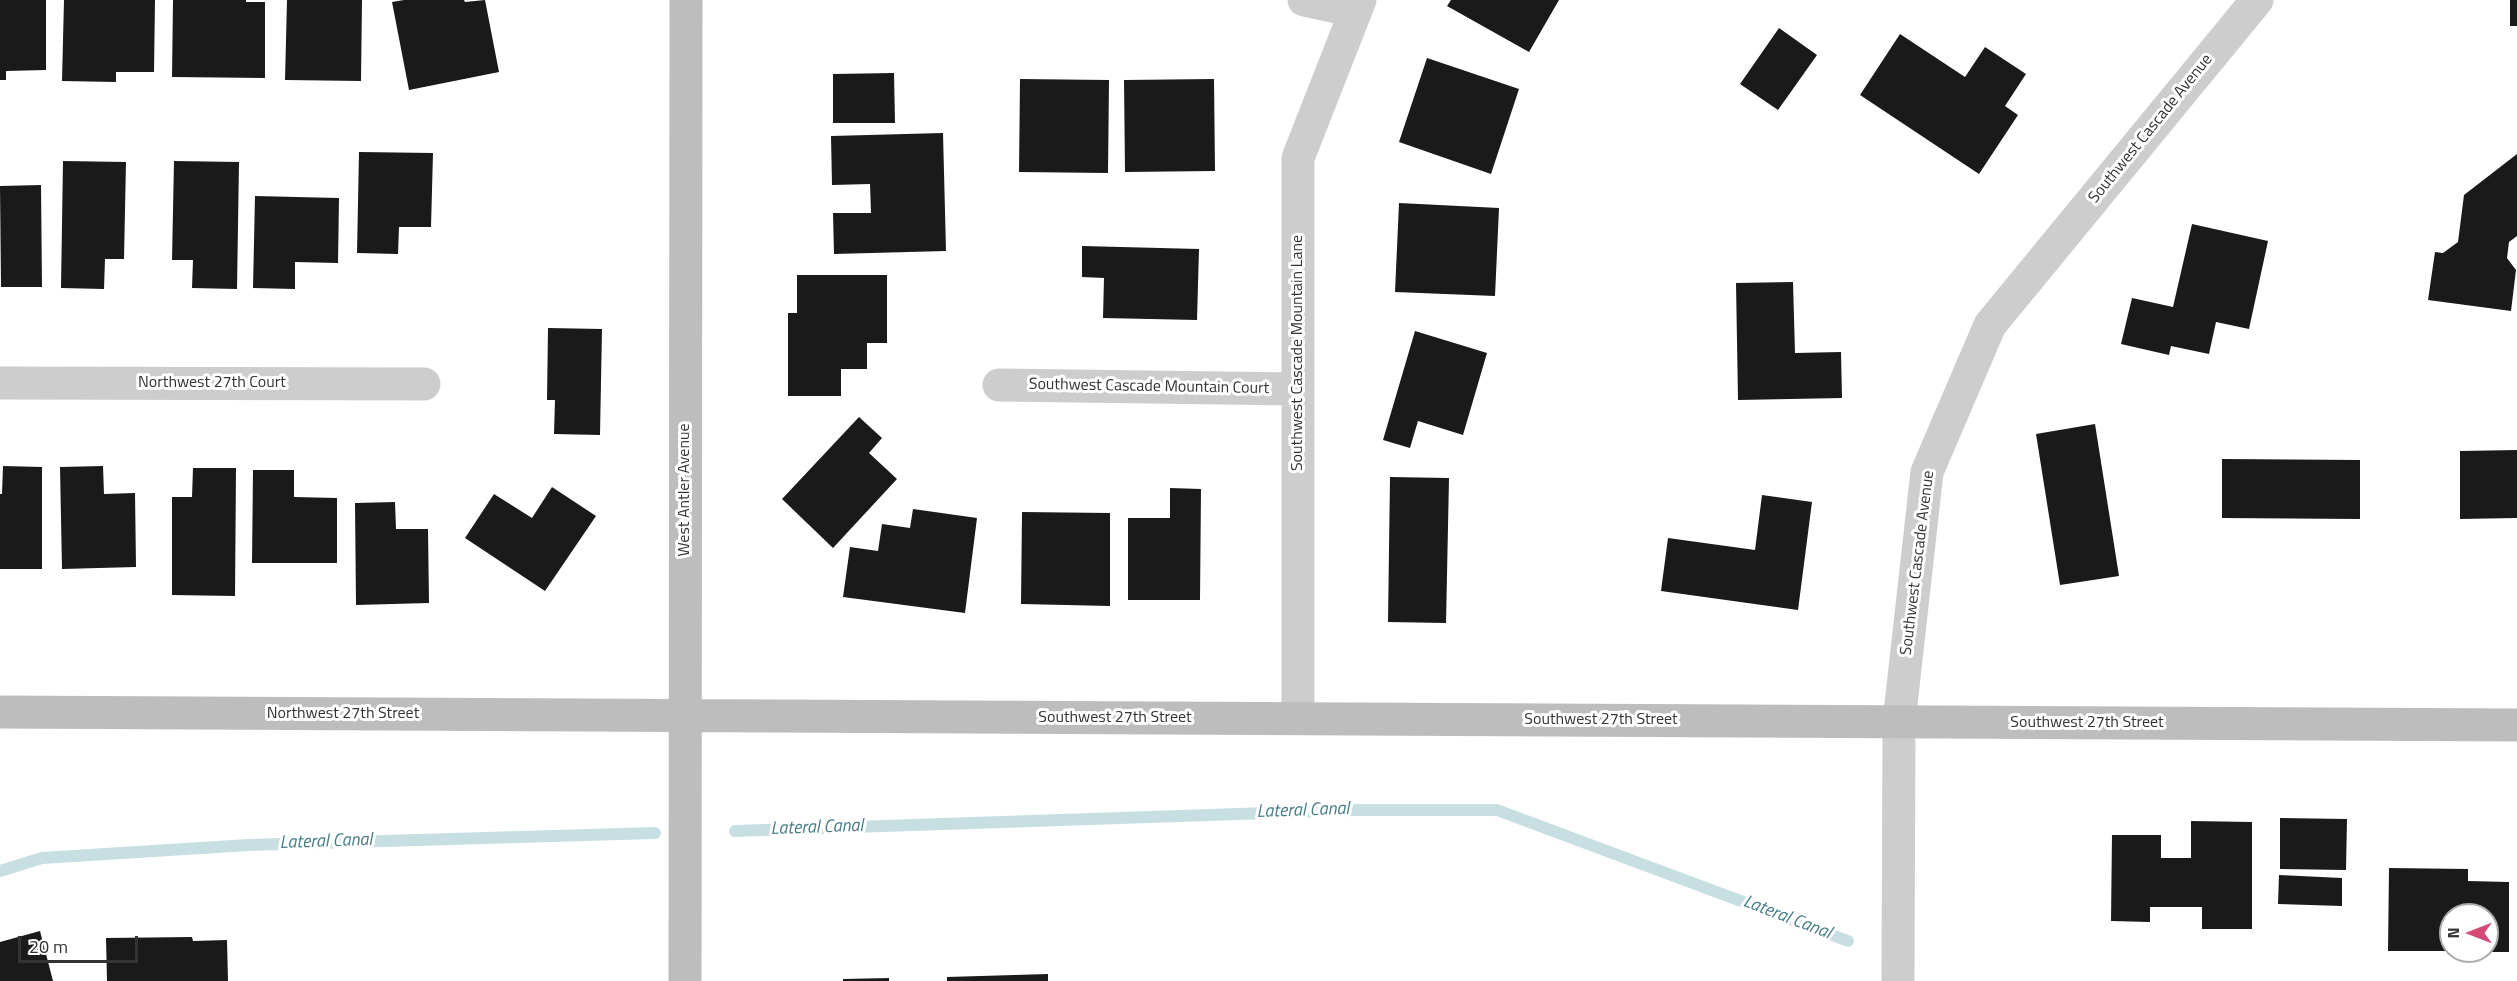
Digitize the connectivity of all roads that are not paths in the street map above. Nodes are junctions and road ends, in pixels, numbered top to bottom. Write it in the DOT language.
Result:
graph roads {
  1 [pos="686,0"];
  2 [pos="1304,0"];
  3 [pos="2257,0"];
  4 [pos="1357,6"];
  5 [pos="0,382"];
  6 [pos="424,384"];
  7 [pos="999,385"];
  8 [pos="1298,389"];
  9 [pos="0,712"];
  10 [pos="685,716"];
  11 [pos="1298,718"];
  12 [pos="1899,722"];
  13 [pos="2517,725"];
  14 [pos="686,981"];
  15 [pos="1898,981"];
  1 -- 10 [label="street, West Antler Avenue"];
  2 -- 4 [label="street"];
  3 -- 12 [label="street, Southwest Cascade Avenue"];
  4 -- 8 [label="street, Southwest Cascade Mountain Lane"];
  5 -- 6 [label="street, Northwest 27th Court"];
  7 -- 8 [label="street, Southwest Cascade Mountain Court"];
  8 -- 11 [label="street, Southwest Cascade Mountain Lane"];
  9 -- 10 [label="street, Northwest 27th Street"];
  10 -- 11 [label="street, Southwest 27th Street"];
  10 -- 14 [label="street, West Antler Avenue"];
  11 -- 12 [label="street, Southwest 27th Street"];
  12 -- 13 [label="street, Southwest 27th Street"];
  12 -- 15 [label="street, Southwest Cascade Avenue"];
}
